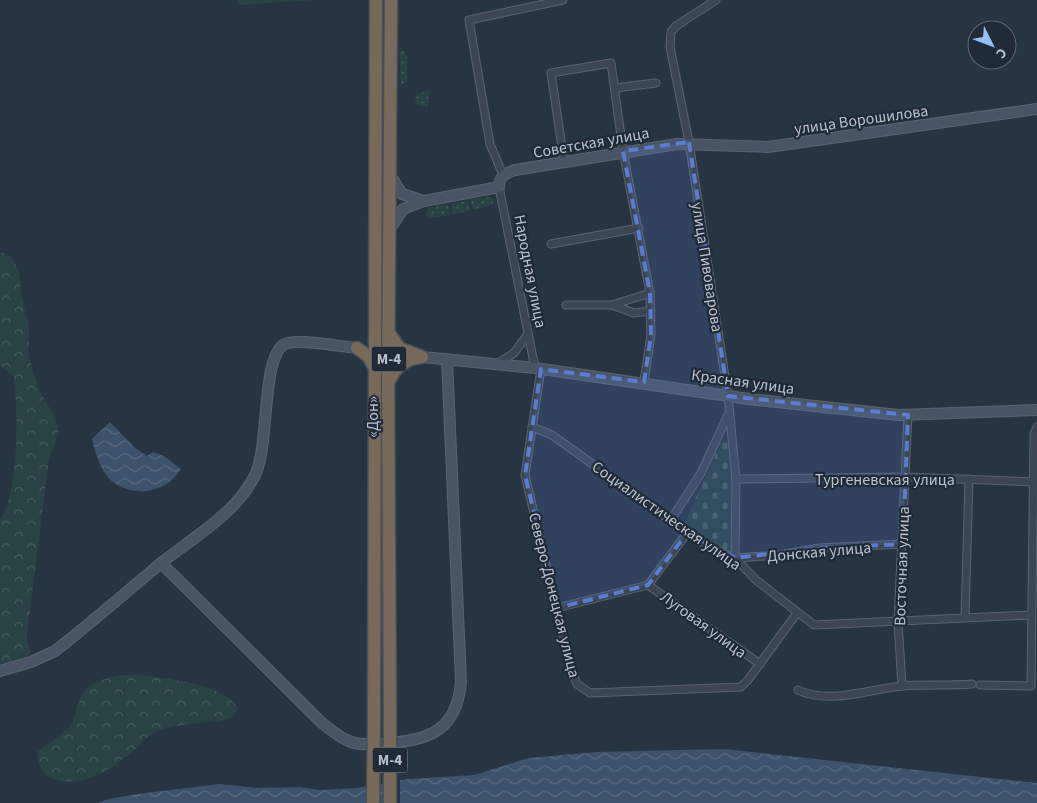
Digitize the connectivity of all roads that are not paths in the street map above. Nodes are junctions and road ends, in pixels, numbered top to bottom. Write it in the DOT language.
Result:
graph roads {
  1 [pos="376,0"];
  2 [pos="391,0"];
  3 [pos="563,0"];
  4 [pos="716,0"];
  5 [pos="656,83"];
  6 [pos="615,88"];
  7 [pos="1037,109"];
  8 [pos="689,142"];
  9 [pos="623,151"];
  10 [pos="564,161"];
  11 [pos="388,172"];
  12 [pos="501,181"];
  13 [pos="424,201"];
  14 [pos="639,228"];
  15 [pos="389,230"];
  16 [pos="551,244"];
  17 [pos="650,293"];
  18 [pos="566,305"];
  19 [pos="612,305"];
  20 [pos="651,311"];
  21 [pos="382,332"];
  22 [pos="528,334"];
  23 [pos="358,348"];
  24 [pos="422,357"];
  25 [pos="447,359"];
  26 [pos="497,364"];
  27 [pos="538,368"];
  28 [pos="376,371"];
  29 [pos="644,382"];
  30 [pos="388,383"];
  31 [pos="728,396"];
  32 [pos="730,410"];
  33 [pos="1037,410"];
  34 [pos="908,415"];
  35 [pos="532,427"];
  36 [pos="1037,427"];
  37 [pos="905,476"];
  38 [pos="736,479"];
  39 [pos="969,479"];
  40 [pos="1035,482"];
  41 [pos="671,520"];
  42 [pos="687,533"];
  43 [pos="903,544"];
  44 [pos="735,558"];
  45 [pos="161,563"];
  46 [pos="648,585"];
  47 [pos="557,608"];
  48 [pos="797,613"];
  49 [pos="1031,615"];
  50 [pos="965,617"];
  51 [pos="898,621"];
  52 [pos="760,664"];
  53 [pos="0,671"];
  54 [pos="972,684"];
  55 [pos="902,686"];
  56 [pos="980,686"];
  57 [pos="798,690"];
  58 [pos="373,803"];
  59 [pos="390,803"];
  1 -- 21 [label="highway, «Дон» / М-4"];
  2 -- 11 [label="highway, «Дон» / М-4"];
  3 -- 12 [label="street, Народная улица"];
  4 -- 8 [label="street, улица Пивоварова"];
  5 -- 6 [label="street"];
  6 -- 9 [label="street"];
  6 -- 10 [label="street"];
  7 -- 8 [label="main road, улица Ворошилова"];
  8 -- 9 [label="main road, Советская улица"];
  8 -- 31 [label="street, улица Пивоварова"];
  9 -- 10 [label="main road, Советская улица"];
  9 -- 14 [label="street"];
  10 -- 12 [label="main road, Советская улица"];
  11 -- 13 [label="main road"];
  11 -- 15 [label="highway, «Дон» / М-4"];
  12 -- 13 [label="main road, Советская улица"];
  12 -- 22 [label="street, Народная улица"];
  13 -- 15 [label="main road, Советская улица"];
  14 -- 16 [label="street"];
  14 -- 17 [label="street"];
  15 -- 21 [label="highway, «Дон» / М-4"];
  17 -- 19 [label="street"];
  17 -- 20 [label="street"];
  18 -- 19 [label="street"];
  19 -- 20 [label="street"];
  20 -- 29 [label="street"];
  21 -- 23 [label="highway"];
  21 -- 24 [label="highway"];
  21 -- 28 [label="highway, «Дон» / М-4"];
  21 -- 30 [label="highway, «Дон» / М-4"];
  22 -- 26 [label="street"];
  22 -- 27 [label="street, Народная улица"];
  23 -- 28 [label="highway"];
  23 -- 45 [label="main road"];
  24 -- 25 [label="main road, Красная улица"];
  24 -- 30 [label="highway"];
  25 -- 26 [label="main road, Красная улица"];
  25 -- 45 [label="main road"];
  26 -- 27 [label="main road, Красная улица"];
  27 -- 29 [label="main road, Красная улица"];
  27 -- 35 [label="street, Северо-Донецкая улица"];
  28 -- 58 [label="highway, «Дон» / М-4, bridge"];
  29 -- 31 [label="main road, Красная улица"];
  30 -- 59 [label="highway, «Дон» / М-4, bridge"];
  31 -- 32 [label="street, улица Пивоварова"];
  31 -- 34 [label="main road, Красная улица"];
  32 -- 38 [label="street, улица Пивоварова"];
  32 -- 41 [label="street"];
  33 -- 34 [label="main road, Красная улица"];
  34 -- 37 [label="street, Восточная улица"];
  35 -- 41 [label="street, Социалистическая улица"];
  35 -- 47 [label="street, Северо-Донецкая улица"];
  36 -- 40 [label="street"];
  37 -- 38 [label="street, Тургеневская улица"];
  37 -- 39 [label="street, Тургеневская улица"];
  37 -- 43 [label="street, Восточная улица"];
  38 -- 44 [label="street, улица Пивоварова"];
  39 -- 40 [label="street, Тургеневская улица"];
  39 -- 50 [label="street"];
  40 -- 49 [label="street"];
  41 -- 42 [label="street, Социалистическая улица"];
  42 -- 44 [label="street, Социалистическая улица"];
  42 -- 46 [label="street"];
  43 -- 44 [label="street, Донская улица"];
  43 -- 51 [label="street, Восточная улица"];
  44 -- 48 [label="street, Социалистическая улица"];
  45 -- 53 [label="main road"];
  46 -- 47 [label="street"];
  46 -- 52 [label="street, Луговая улица"];
  47 -- 52 [label="street, Северо-Донецкая улица"];
  48 -- 51 [label="street, Социалистическая улица"];
  48 -- 52 [label="street"];
  49 -- 50 [label="street, Социалистическая улица"];
  49 -- 56 [label="street"];
  50 -- 51 [label="street, Социалистическая улица"];
  51 -- 55 [label="street, Восточная улица"];
  54 -- 55 [label="street"];
  55 -- 57 [label="street"];
}
